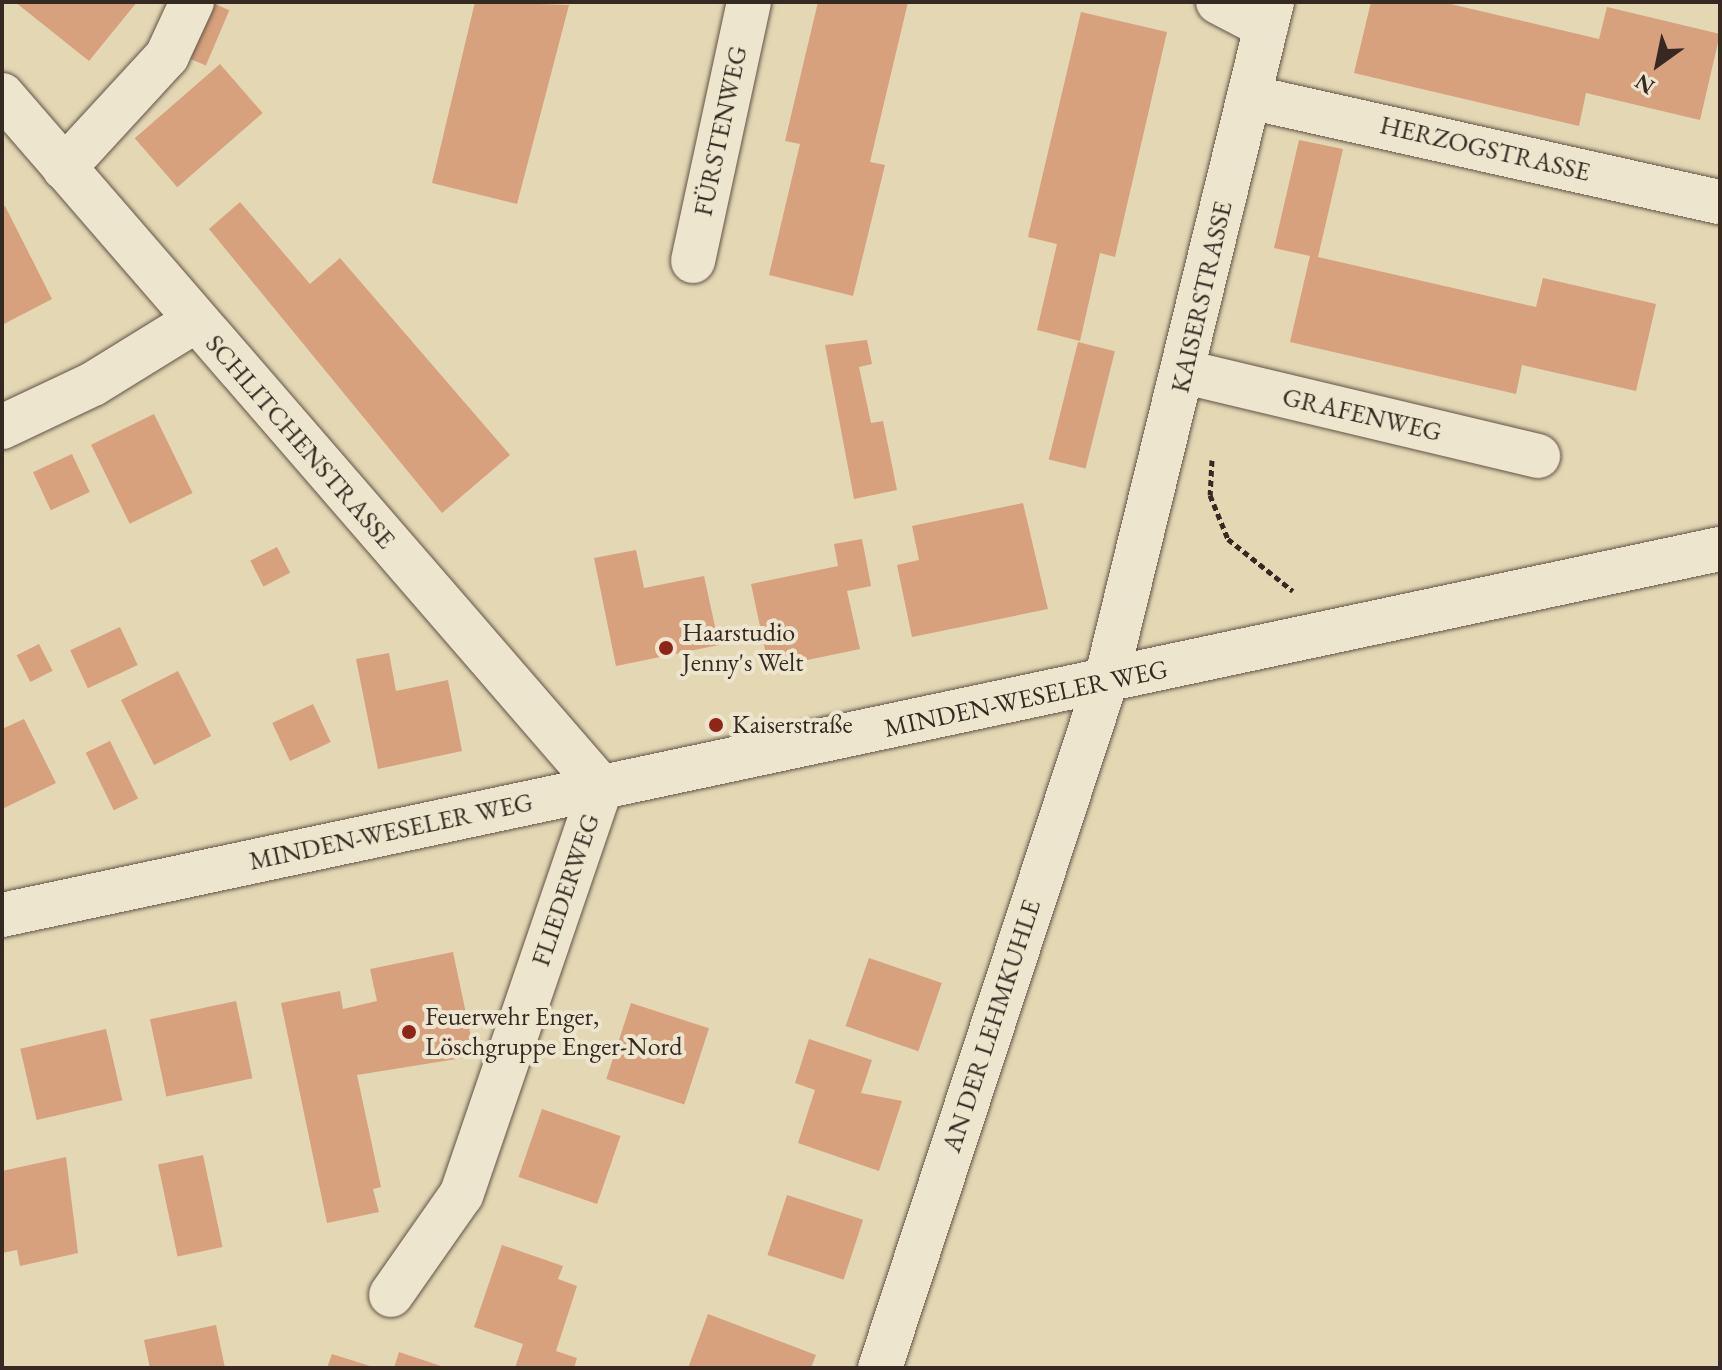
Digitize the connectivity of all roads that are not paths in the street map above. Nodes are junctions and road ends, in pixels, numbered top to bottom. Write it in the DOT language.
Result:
graph roads {
  1 [pos="192,2"];
  2 [pos="749,2"];
  3 [pos="1218,2"];
  4 [pos="1269,15"];
  5 [pos="2,95"];
  6 [pos="1249,97"];
  7 [pos="64,168"];
  8 [pos="1720,202"];
  9 [pos="693,261"];
  10 [pos="195,321"];
  11 [pos="1204,377"];
  12 [pos="2,427"];
  13 [pos="1538,456"];
  14 [pos="1720,549"];
  15 [pos="1105,684"];
  16 [pos="601,787"];
  17 [pos="2,915"];
  18 [pos="391,1295"];
  19 [pos="880,1368"];
  1 -- 7 [label="street"];
  2 -- 9 [label="street, FÜRSTENWEG"];
  3 -- 4 [label="street"];
  4 -- 6 [label="street, KAISERSTRASSE"];
  5 -- 7 [label="street, SCHLITCHENSTRASSE"];
  6 -- 8 [label="street, HERZOGSTRASSE"];
  6 -- 11 [label="street, KAISERSTRASSE"];
  7 -- 10 [label="street, SCHLITCHENSTRASSE"];
  10 -- 12 [label="street"];
  10 -- 16 [label="street, SCHLITCHENSTRASSE"];
  11 -- 13 [label="street, GRAFENWEG"];
  11 -- 15 [label="street, KAISERSTRASSE"];
  14 -- 15 [label="street, MINDEN-WESELER WEG"];
  15 -- 16 [label="street, MINDEN-WESELER WEG"];
  15 -- 19 [label="street, AN DER LEHMKUHLE"];
  16 -- 17 [label="street, MINDEN-WESELER WEG"];
  16 -- 18 [label="street, FLIEDERWEG"];
}
